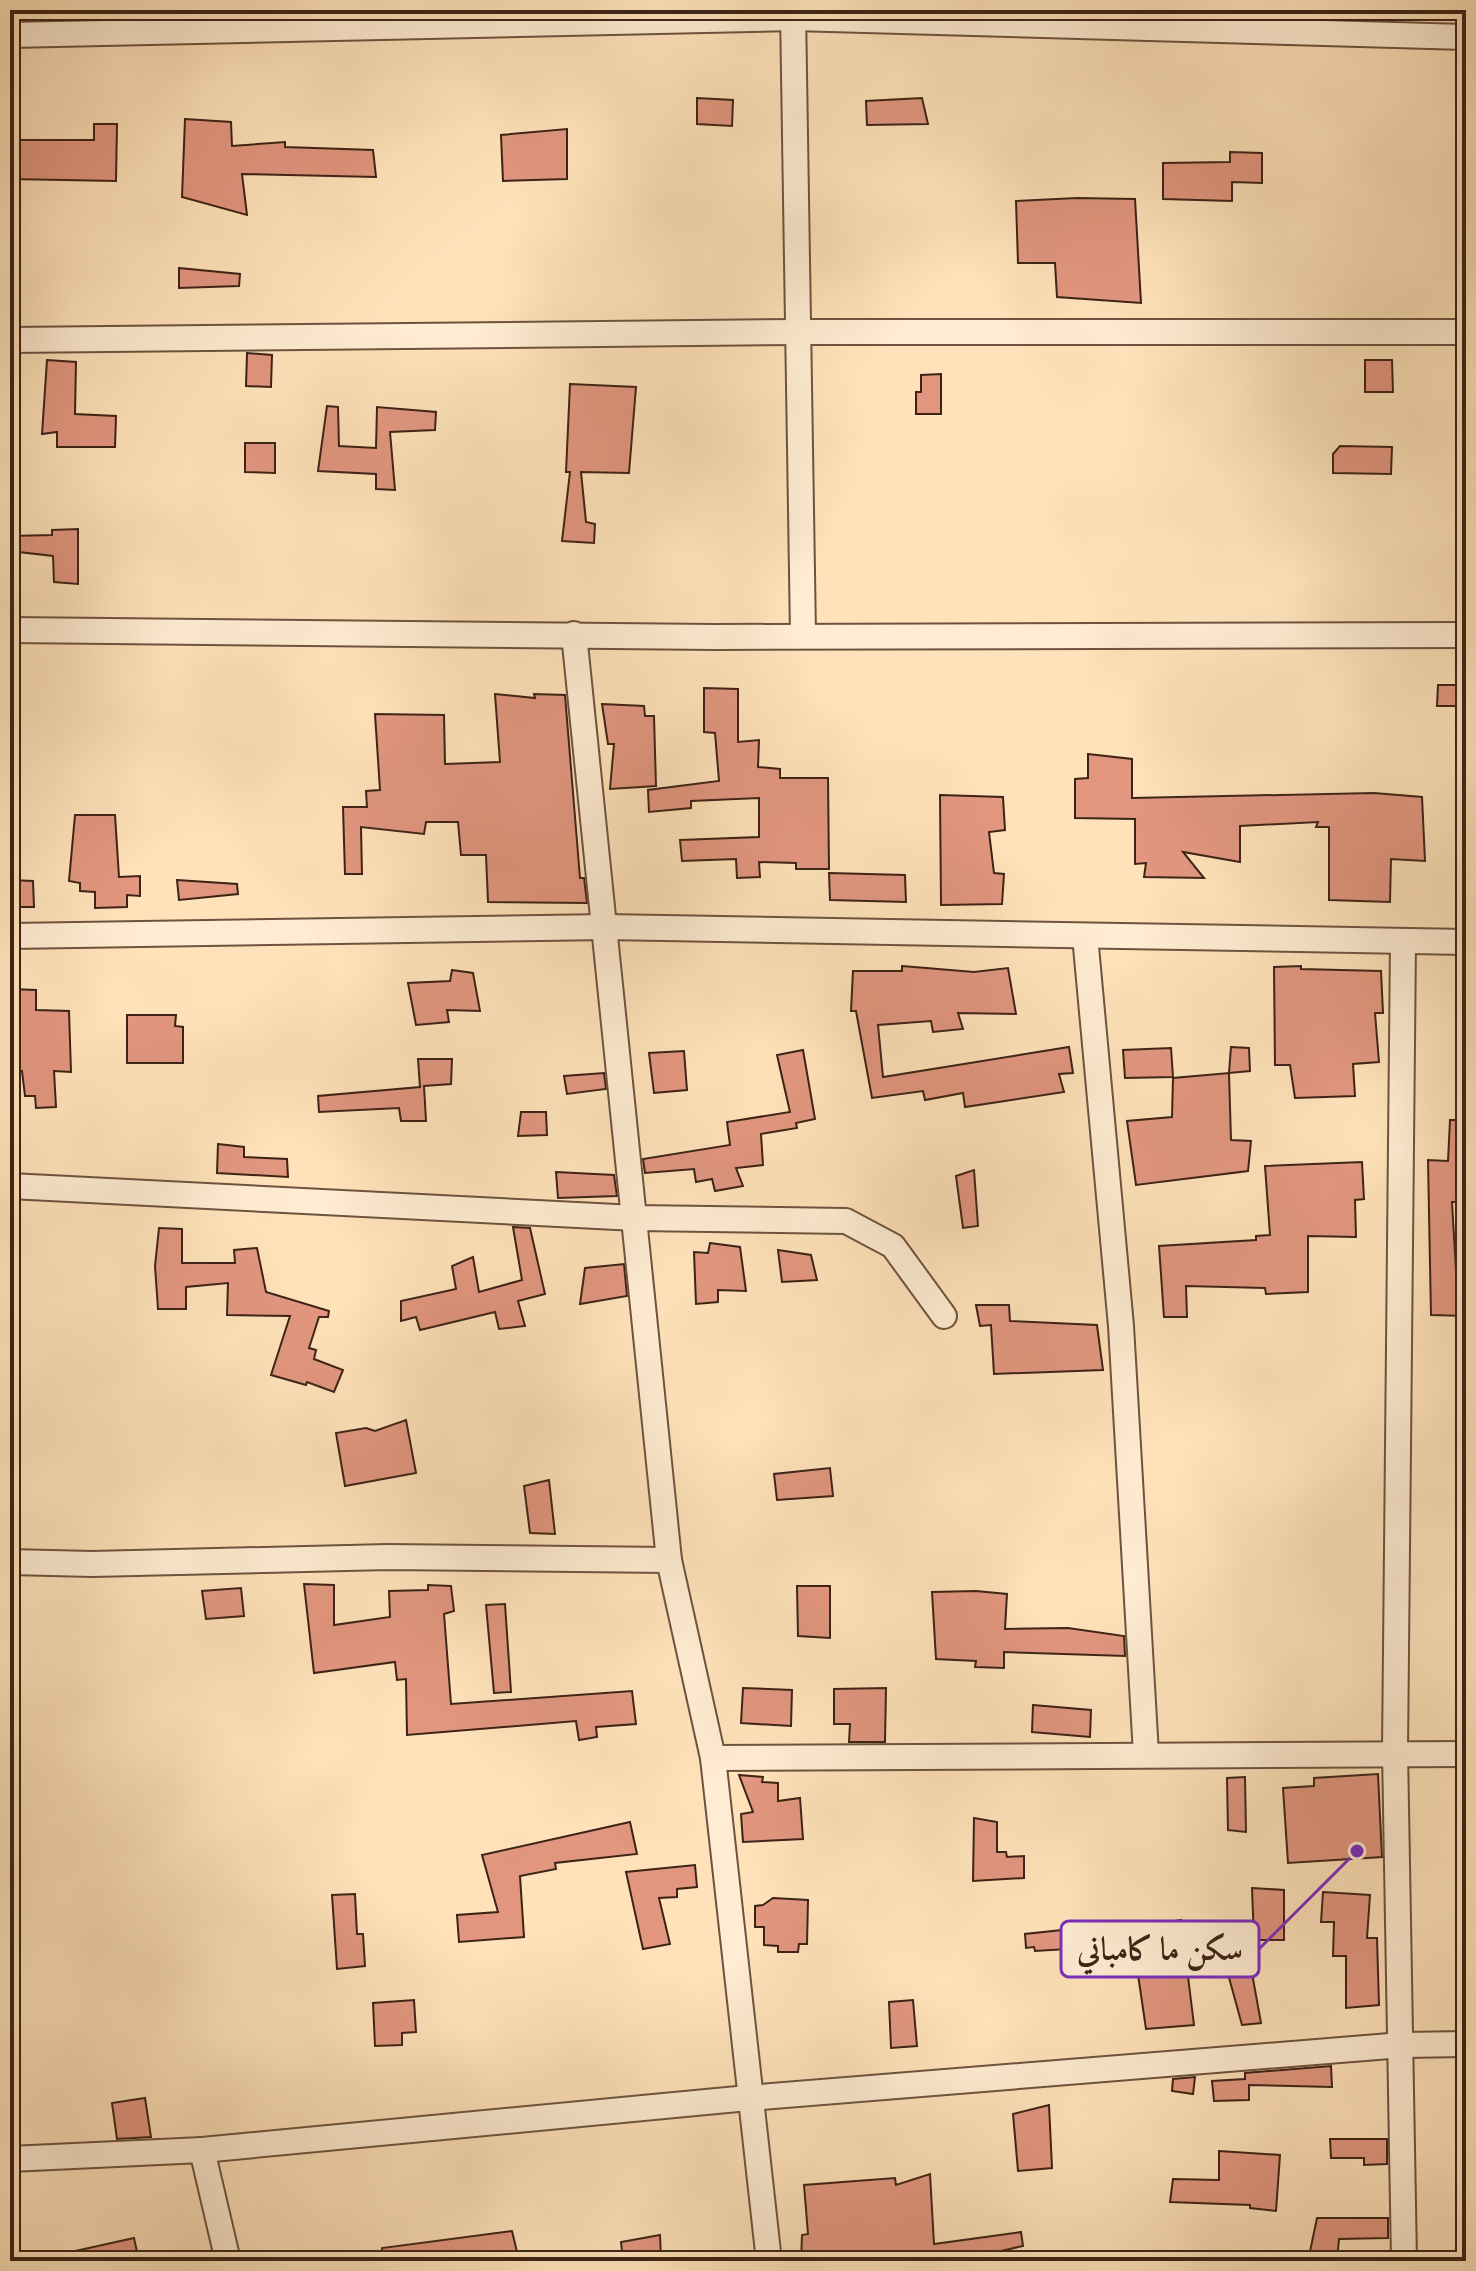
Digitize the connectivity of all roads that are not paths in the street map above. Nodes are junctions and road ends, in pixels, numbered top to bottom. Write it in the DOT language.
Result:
graph roads {
  1 [pos="793,14"];
  2 [pos="10,35"];
  3 [pos="1466,37"];
  4 [pos="798,332"];
  5 [pos="1466,332"];
  6 [pos="10,340"];
  7 [pos="10,630"];
  8 [pos="574,634"];
  9 [pos="803,635"];
  10 [pos="1466,635"];
  11 [pos="606,927"];
  12 [pos="10,936"];
  13 [pos="1085,936"];
  14 [pos="1403,942"];
  15 [pos="1466,942"];
  16 [pos="10,1186"];
  17 [pos="636,1218"];
  18 [pos="944,1316"];
  19 [pos="669,1560"];
  20 [pos="10,1562"];
  21 [pos="1395,1751"];
  22 [pos="1146,1754"];
  23 [pos="1466,1754"];
  24 [pos="713,1758"];
  25 [pos="1466,2044"];
  26 [pos="1402,2045"];
  27 [pos="748,2098"];
  28 [pos="202,2150"];
  29 [pos="10,2159"];
  30 [pos="228,2261"];
  31 [pos="769,2261"];
  32 [pos="1404,2261"];
  1 -- 2 [label="street"];
  1 -- 3 [label="street"];
  1 -- 4 [label="street"];
  4 -- 5 [label="street"];
  4 -- 6 [label="street"];
  4 -- 9 [label="street"];
  7 -- 8 [label="street"];
  8 -- 9 [label="street"];
  8 -- 11 [label="street"];
  9 -- 10 [label="street"];
  11 -- 12 [label="street"];
  11 -- 13 [label="street"];
  11 -- 17 [label="street"];
  13 -- 14 [label="street"];
  13 -- 22 [label="street"];
  14 -- 15 [label="street"];
  14 -- 21 [label="street"];
  16 -- 17 [label="street"];
  17 -- 18 [label="street"];
  17 -- 19 [label="street"];
  19 -- 20 [label="street"];
  19 -- 24 [label="street"];
  21 -- 22 [label="street"];
  21 -- 23 [label="street"];
  21 -- 26 [label="street"];
  22 -- 24 [label="street"];
  24 -- 27 [label="street"];
  25 -- 26 [label="street"];
  26 -- 27 [label="street"];
  26 -- 32 [label="street"];
  27 -- 28 [label="street"];
  27 -- 31 [label="street"];
  28 -- 29 [label="street"];
  28 -- 30 [label="street"];
}
